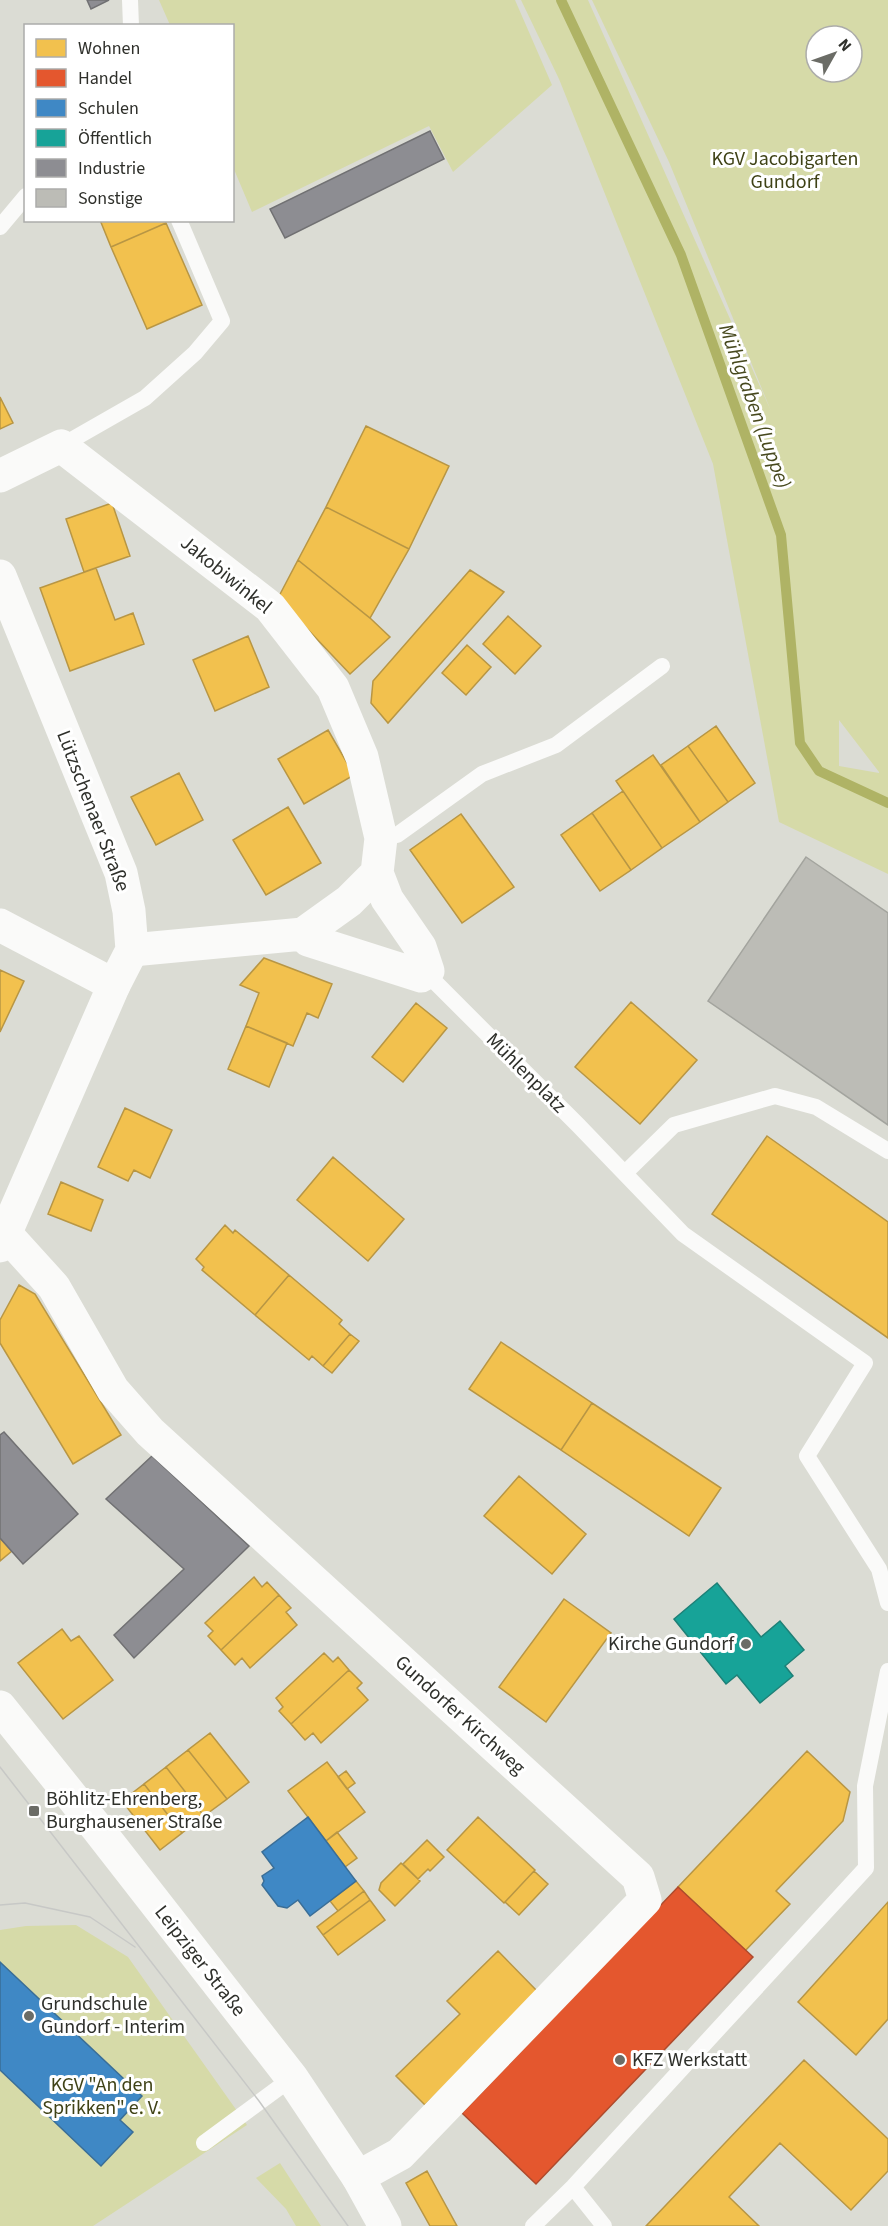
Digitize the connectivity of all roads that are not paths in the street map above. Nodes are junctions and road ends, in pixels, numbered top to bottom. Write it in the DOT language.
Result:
graph roads {
  1 [pos="130,0"];
  2 [pos="131,24"];
  3 [pos="24,198"];
  4 [pos="180,222"];
  5 [pos="0,227"];
  6 [pos="61,446"];
  7 [pos="0,476"];
  8 [pos="0,576"];
  9 [pos="662,666"];
  10 [pos="381,838"];
  11 [pos="377,873"];
  12 [pos="0,925"];
  13 [pos="303,934"];
  14 [pos="132,950"];
  15 [pos="426,973"];
  16 [pos="114,985"];
  17 [pos="888,1151"];
  18 [pos="625,1173"];
  19 [pos="3,1240"];
  20 [pos="888,1603"];
  21 [pos="888,1671"];
  22 [pos="0,1707"];
  23 [pos="292,2079"];
  24 [pos="204,2143"];
  25 [pos="358,2177"];
  26 [pos="573,2187"];
  27 [pos="385,2226"];
  28 [pos="533,2226"];
  29 [pos="604,2226"];
  1 -- 2 [label="lane"];
  3 -- 5 [label="lane"];
  4 -- 6 [label="lane"];
  6 -- 7 [label="street"];
  6 -- 10 [label="street, Jakobiwinkel"];
  8 -- 14 [label="street, Lützschenaer Straße"];
  9 -- 10 [label="lane"];
  10 -- 11 [label="street, Jakobiwinkel"];
  11 -- 13 [label="street"];
  11 -- 15 [label="street"];
  12 -- 16 [label="street"];
  13 -- 14 [label="street"];
  13 -- 15 [label="street"];
  14 -- 16 [label="street"];
  15 -- 18 [label="lane, Mühlenplatz"];
  16 -- 19 [label="street"];
  17 -- 18 [label="lane"];
  18 -- 20 [label="lane, Mühlenplatz"];
  19 -- 25 [label="street, Gundorfer Kirchweg"];
  21 -- 26 [label="lane"];
  22 -- 23 [label="street, Leipziger Straße"];
  23 -- 24 [label="lane"];
  23 -- 25 [label="street, Leipziger Straße"];
  25 -- 27 [label="street, Leipziger Straße"];
  26 -- 28 [label="lane"];
  26 -- 29 [label="lane"];
}
